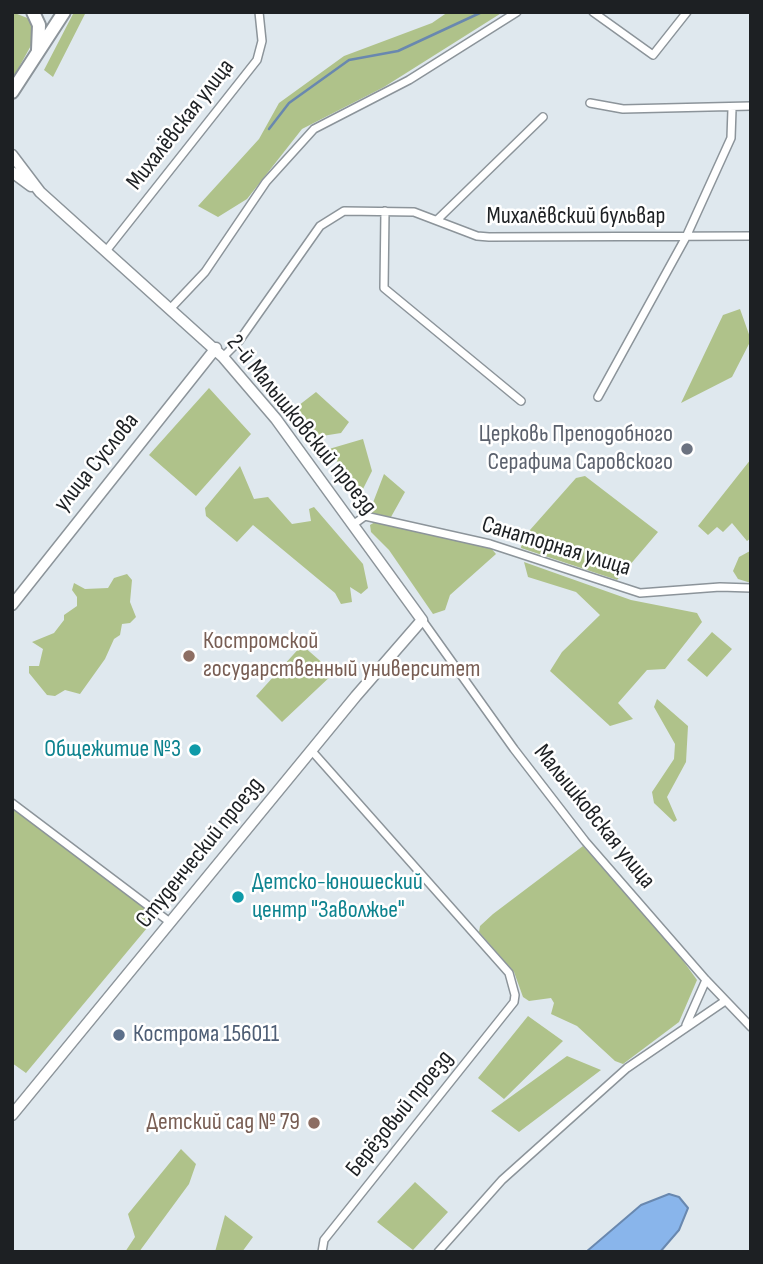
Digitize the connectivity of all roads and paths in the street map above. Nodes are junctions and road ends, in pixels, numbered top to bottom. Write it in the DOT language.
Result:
graph roads {
  1 [pos="33,12"];
  2 [pos="64,12"];
  3 [pos="259,12"];
  4 [pos="517,12"];
  5 [pos="593,12"];
  6 [pos="687,12"];
  7 [pos="37,54"];
  8 [pos="12,92"];
  9 [pos="590,103"];
  10 [pos="751,106"];
  11 [pos="732,108"];
  12 [pos="543,117"];
  13 [pos="12,155"];
  14 [pos="12,172"];
  15 [pos="40,192"];
  16 [pos="385,211"];
  17 [pos="437,219"];
  18 [pos="751,236"];
  19 [pos="686,237"];
  20 [pos="106,251"];
  21 [pos="170,309"];
  22 [pos="219,353"];
  23 [pos="598,397"];
  24 [pos="521,401"];
  25 [pos="354,524"];
  26 [pos="751,589"];
  27 [pos="12,605"];
  28 [pos="422,620"];
  29 [pos="311,750"];
  30 [pos="12,803"];
  31 [pos="171,923"];
  32 [pos="706,980"];
  33 [pos="724,1001"];
  34 [pos="686,1025"];
  35 [pos="751,1027"];
  36 [pos="12,1115"];
  37 [pos="322,1252"];
  38 [pos="438,1252"];
  1 -- 7 [label="highway"];
  2 -- 7 [label="highway"];
  3 -- 20 [label="street, Михалёвская улица"];
  4 -- 21 [label="street"];
  5 -- 6 [label="street"];
  7 -- 8 [label="highway"];
  9 -- 11 [label="street"];
  10 -- 11 [label="street"];
  11 -- 19 [label="street"];
  12 -- 17 [label="street"];
  13 -- 15 [label="street, 2-й Малышковский проезд"];
  14 -- 15 [label="street"];
  15 -- 20 [label="street, 2-й Малышковский проезд"];
  16 -- 17 [label="street, Михалёвский бульвар"];
  16 -- 22 [label="street, Михалёвский бульвар"];
  16 -- 24 [label="street"];
  17 -- 19 [label="street, Михалёвский бульвар"];
  18 -- 19 [label="street, Михалёвский бульвар"];
  19 -- 23 [label="street"];
  20 -- 21 [label="street, 2-й Малышковский проезд"];
  21 -- 22 [label="street, 2-й Малышковский проезд"];
  22 -- 25 [label="street, 2-й Малышковский проезд"];
  22 -- 27 [label="street, улица Суслова"];
  25 -- 26 [label="street, Санаторная улица"];
  25 -- 28 [label="street, 2-й Малышковский проезд"];
  28 -- 29 [label="street, Студенческий проезд"];
  28 -- 32 [label="street, Малышковская улица"];
  29 -- 31 [label="street, Студенческий проезд"];
  29 -- 37 [label="street, Берёзовый проезд"];
  30 -- 31 [label="street"];
  31 -- 36 [label="street, Студенческий проезд"];
  32 -- 33 [label="street, Малышковская улица"];
  32 -- 34 [label="street"];
  33 -- 34 [label="street"];
  33 -- 35 [label="street, Малышковская улица"];
  34 -- 38 [label="street"];
}
